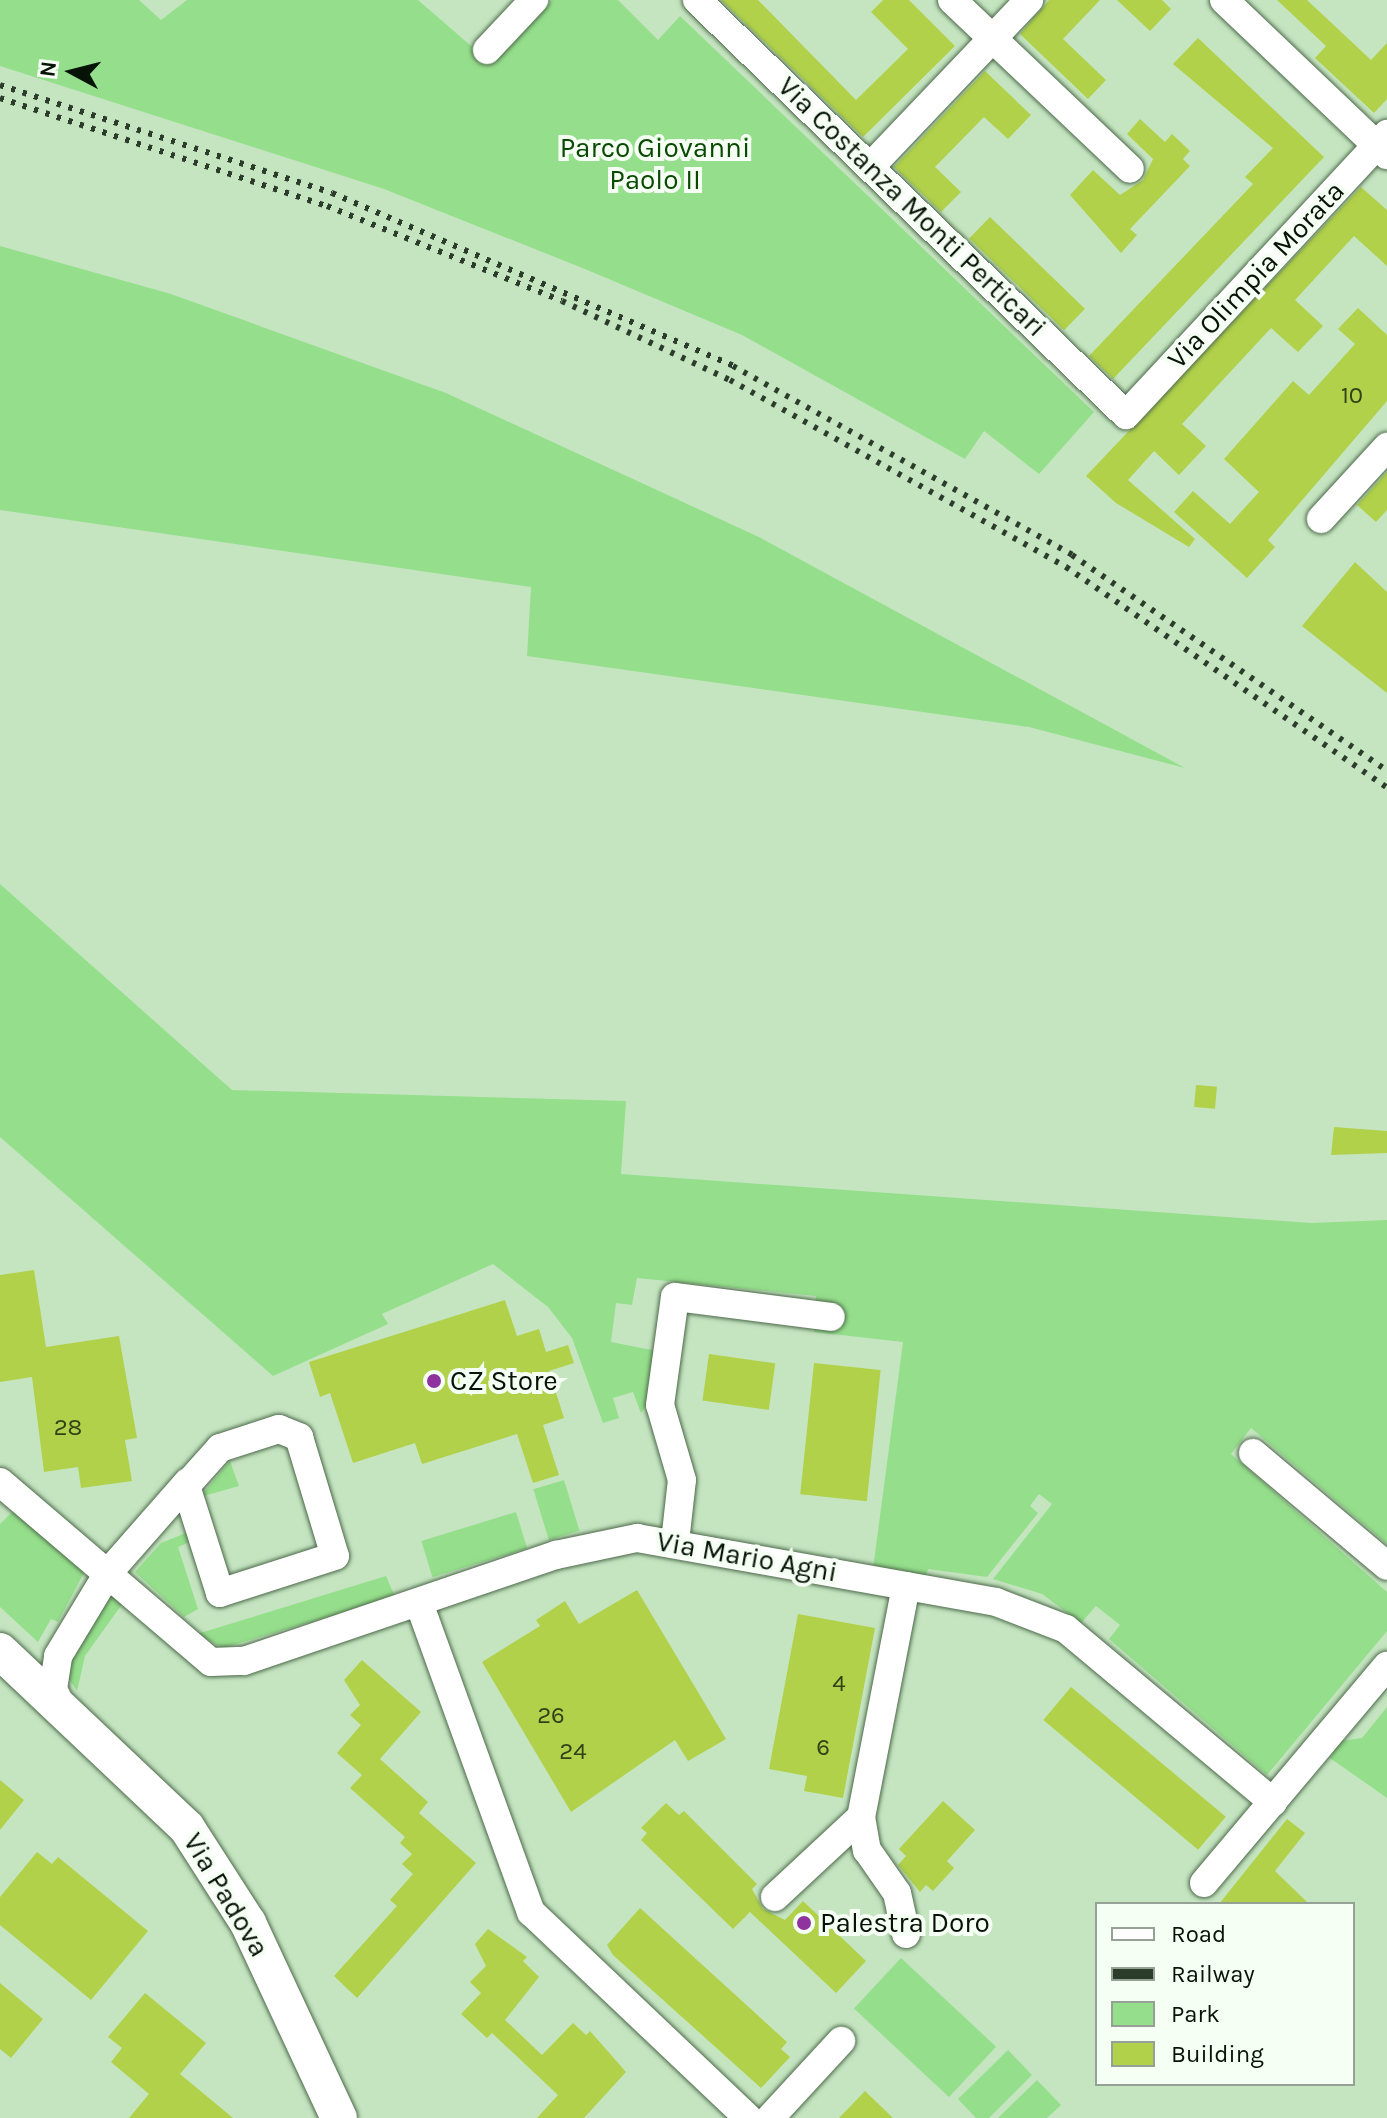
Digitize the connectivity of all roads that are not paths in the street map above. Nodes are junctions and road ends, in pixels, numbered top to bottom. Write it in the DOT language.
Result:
graph roads {
  1 [pos="534,0"];
  2 [pos="697,0"];
  3 [pos="952,0"];
  4 [pos="1029,0"];
  5 [pos="1224,0"];
  6 [pos="992,39"];
  7 [pos="487,50"];
  8 [pos="1384,145"];
  9 [pos="872,165"];
  10 [pos="1130,169"];
  11 [pos="1126,415"];
  12 [pos="1387,447"];
  13 [pos="1321,519"];
  14 [pos="831,1317"];
  15 [pos="1253,1453"];
  16 [pos="188,1482"];
  17 [pos="2,1487"];
  18 [pos="675,1542"];
  19 [pos="1387,1566"];
  20 [pos="108,1573"];
  21 [pos="906,1586"];
  22 [pos="419,1603"];
  23 [pos="0,1651"];
  24 [pos="1387,1666"];
  25 [pos="63,1709"];
  26 [pos="1273,1802"];
  27 [pos="861,1817"];
  28 [pos="1204,1883"];
  29 [pos="775,1897"];
  30 [pos="906,1934"];
  31 [pos="841,2041"];
  32 [pos="339,2118"];
  33 [pos="748,2118"];
  34 [pos="770,2118"];
  1 -- 7 [label="street"];
  2 -- 9 [label="street, Via Costanza Monti Perticari"];
  3 -- 6 [label="street"];
  4 -- 6 [label="street"];
  5 -- 8 [label="street"];
  6 -- 9 [label="street"];
  6 -- 10 [label="street"];
  8 -- 11 [label="street, Via Olimpia Morata"];
  9 -- 11 [label="street, Via Costanza Monti Perticari"];
  12 -- 13 [label="street"];
  14 -- 18 [label="street"];
  15 -- 19 [label="street"];
  16 -- 16 [label="street"];
  16 -- 20 [label="street"];
  17 -- 20 [label="street"];
  18 -- 21 [label="street, Via Mario Agni"];
  18 -- 22 [label="street, Via Mario Agni"];
  20 -- 22 [label="street, Via Mario Agni"];
  20 -- 25 [label="street"];
  21 -- 26 [label="street, Via Mario Agni"];
  21 -- 27 [label="street"];
  22 -- 33 [label="street"];
  23 -- 25 [label="main road, Via Padova"];
  24 -- 26 [label="street"];
  25 -- 32 [label="main road, Via Padova"];
  26 -- 28 [label="street"];
  27 -- 29 [label="street"];
  27 -- 30 [label="street"];
  31 -- 34 [label="street"];
}
